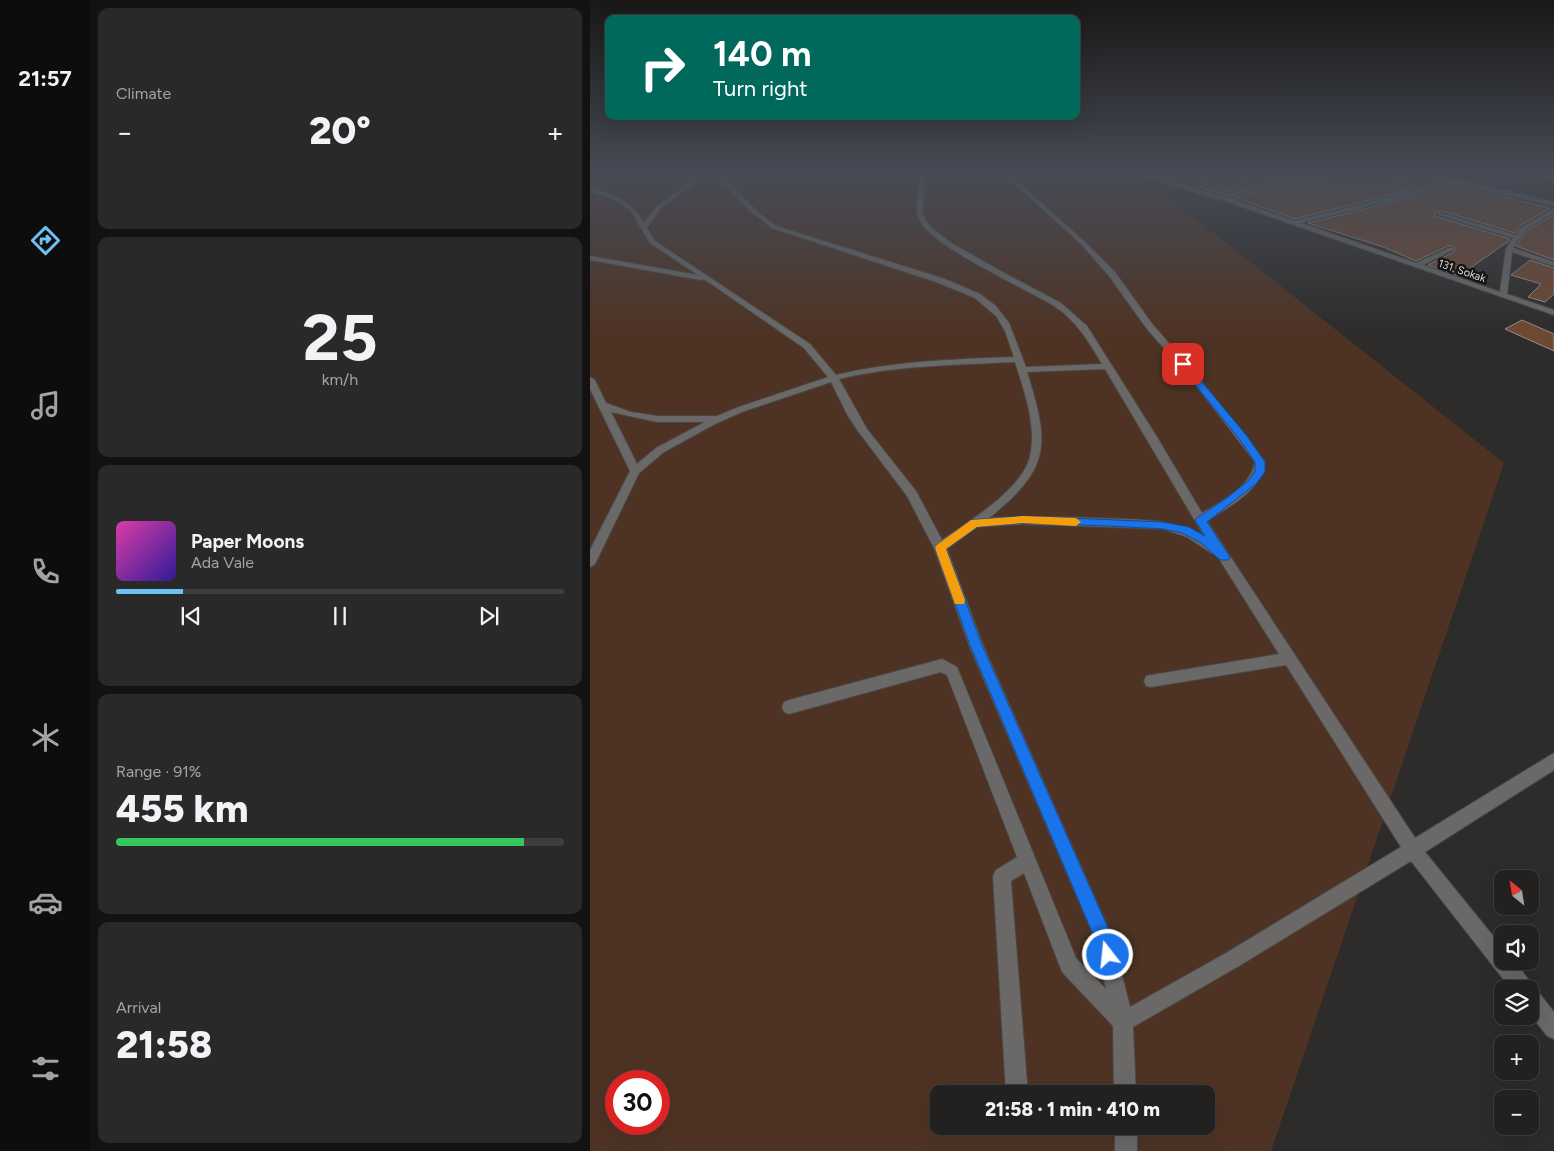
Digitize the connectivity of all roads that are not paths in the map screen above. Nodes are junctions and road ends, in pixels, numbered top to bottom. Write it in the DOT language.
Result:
graph roads {
  1 [pos="774,227"];
  2 [pos="930,227"];
  3 [pos="1065,227"];
  4 [pos="1304,227"];
  5 [pos="1480,227"];
  6 [pos="1527,227"];
  7 [pos="644,228"];
  8 [pos="1516,238"];
  9 [pos="1451,249"];
  10 [pos="1509,249"];
  11 [pos="590,258"];
  12 [pos="1554,264"];
  13 [pos="1415,266"];
  14 [pos="706,279"];
  15 [pos="1504,296"];
  16 [pos="1554,314"];
  17 [pos="1019,359"];
  18 [pos="1108,366"];
  19 [pos="1022,370"];
  20 [pos="834,378"];
  21 [pos="590,380"];
  22 [pos="602,405"];
  23 [pos="724,416"];
  24 [pos="635,471"];
  25 [pos="1200,520"];
  26 [pos="974,523"];
  27 [pos="940,548"];
  28 [pos="1224,557"];
  29 [pos="590,562"];
  30 [pos="1289,658"];
  31 [pos="1151,681"];
  32 [pos="789,707"];
  33 [pos="1554,761"];
  34 [pos="1413,850"];
  35 [pos="1028,861"];
  36 [pos="1517,980"];
  37 [pos="1539,1008"];
  38 [pos="1123,1022"];
  39 [pos="1554,1029"];
  40 [pos="1016,1085"];
  41 [pos="1125,1085"];
  42 [pos="1126,1135"];
  43 [pos="1126,1151"];
  1 -- 17 [label="street"];
  2 -- 18 [label="street"];
  3 -- 25 [label="street"];
  4 -- 13 [label="street, 131. Sokak"];
  5 -- 8 [label="street"];
  6 -- 8 [label="street"];
  7 -- 14 [label="street"];
  8 -- 10 [label="street"];
  9 -- 13 [label="street"];
  10 -- 12 [label="street"];
  10 -- 15 [label="street"];
  11 -- 14 [label="street"];
  13 -- 15 [label="street, 131. Sokak"];
  14 -- 20 [label="street"];
  15 -- 16 [label="street, 131. Sokak"];
  17 -- 19 [label="street"];
  17 -- 20 [label="street"];
  18 -- 19 [label="street"];
  18 -- 25 [label="street"];
  19 -- 26 [label="street"];
  20 -- 23 [label="street"];
  20 -- 27 [label="street"];
  21 -- 22 [label="street"];
  22 -- 23 [label="street"];
  22 -- 24 [label="street"];
  23 -- 24 [label="street"];
  24 -- 29 [label="street"];
  25 -- 28 [label="street"];
  26 -- 27 [label="street"];
  26 -- 28 [label="street"];
  27 -- 38 [label="street"];
  28 -- 30 [label="street"];
  30 -- 31 [label="street"];
  30 -- 34 [label="street"];
  32 -- 35 [label="street"];
  33 -- 34 [label="street"];
  34 -- 36 [label="street"];
  34 -- 38 [label="street"];
  35 -- 38 [label="street"];
  35 -- 40 [label="street"];
  37 -- 39 [label="street"];
  38 -- 41 [label="street"];
  42 -- 43 [label="street"];
}
